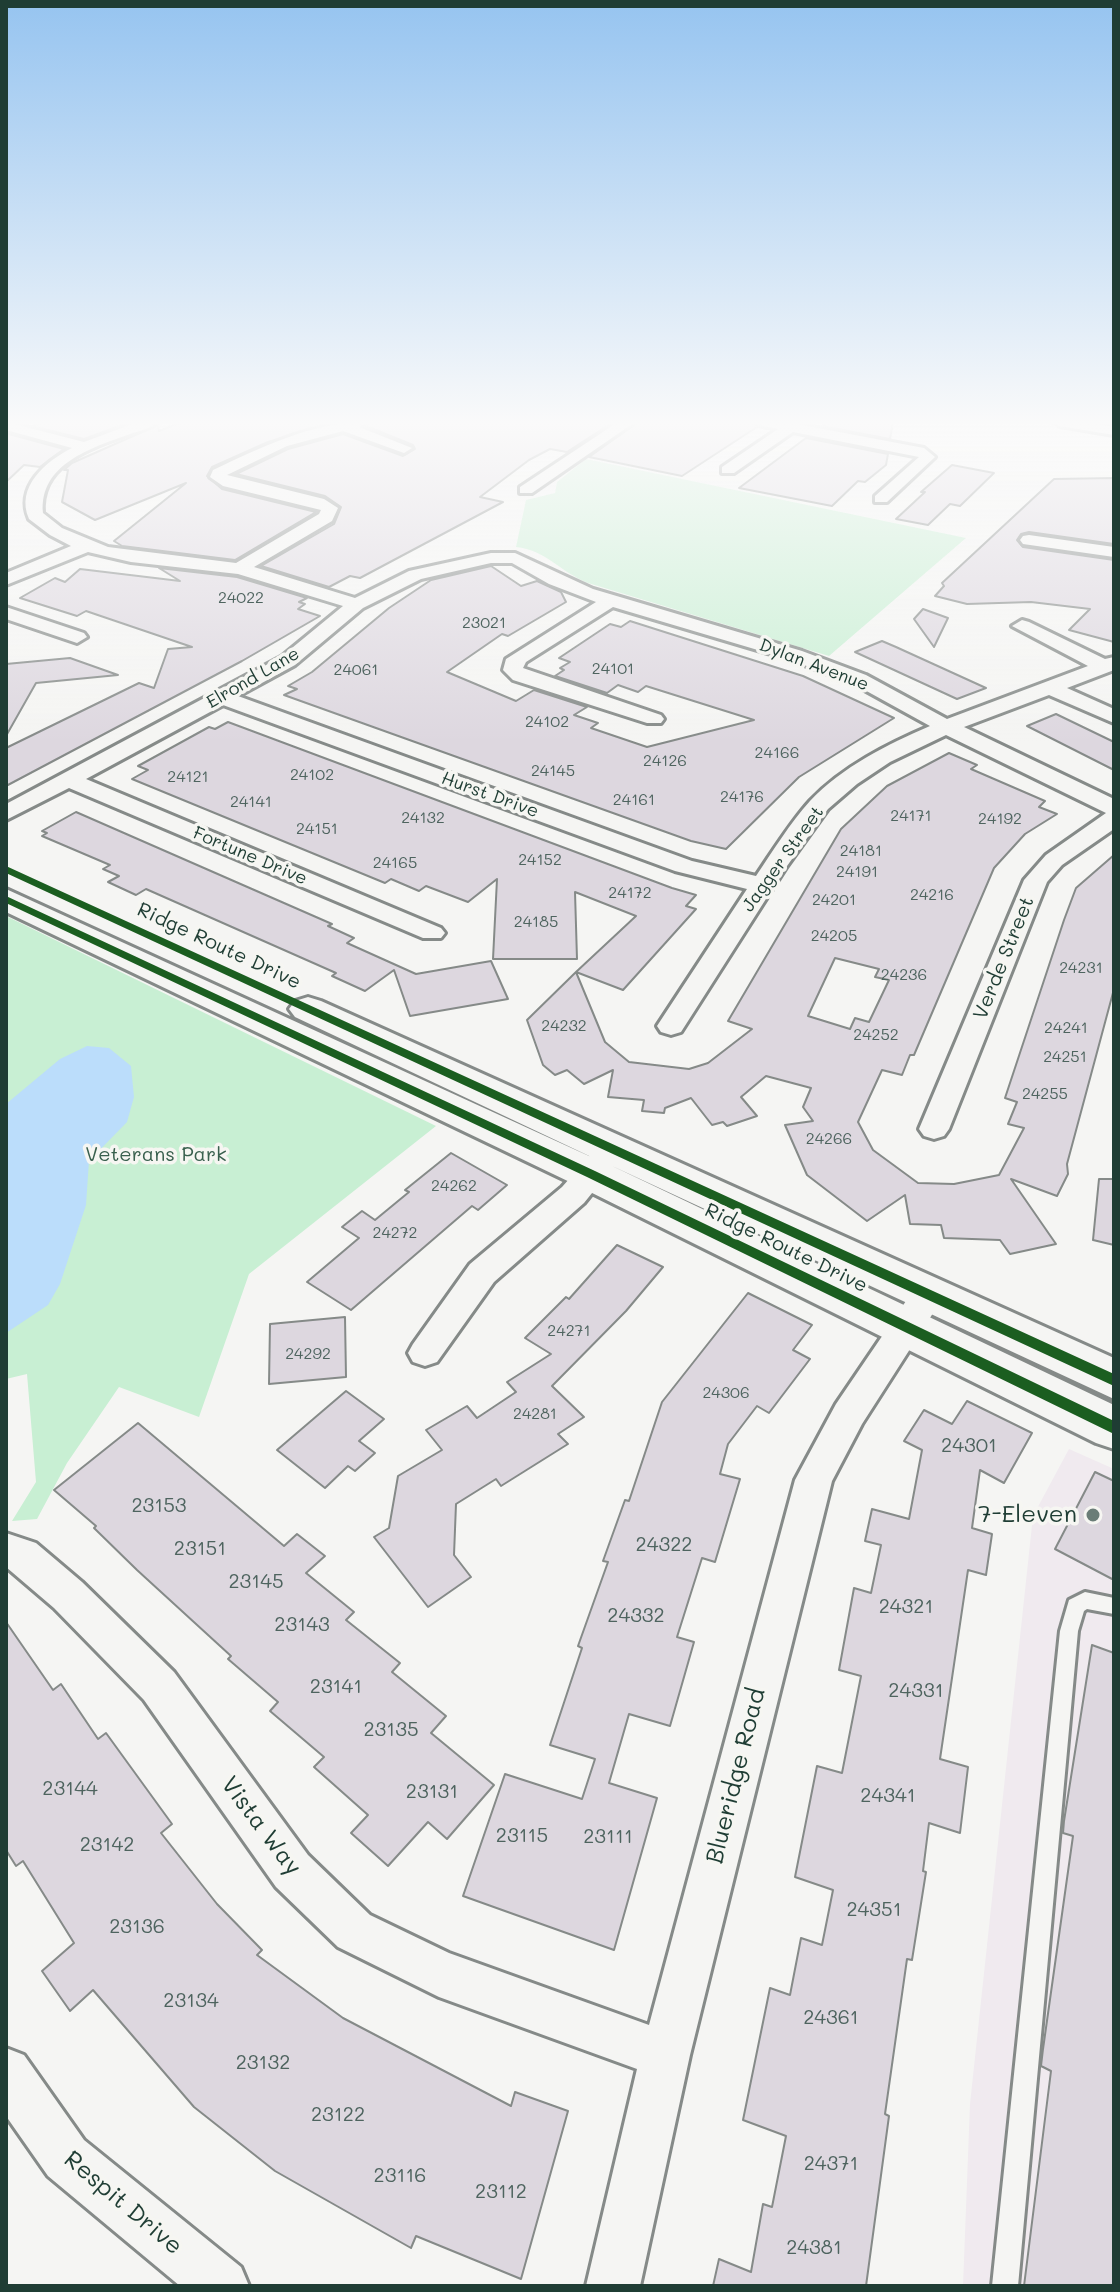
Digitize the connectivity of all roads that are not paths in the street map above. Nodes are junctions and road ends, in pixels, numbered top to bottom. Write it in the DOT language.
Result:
graph roads {
  1 [pos="52,529"];
  2 [pos="306,529"];
  3 [pos="1029,540"];
  4 [pos="86,546"];
  5 [pos="1114,552"];
  6 [pos="502,557"];
  7 [pos="239,569"];
  8 [pos="6,580"];
  9 [pos="613,599"];
  10 [pos="356,604"];
  11 [pos="6,613"];
  12 [pos="1022,626"];
  13 [pos="77,637"];
  14 [pos="1109,665"];
  15 [pos="1051,688"];
  16 [pos="221,697"];
  17 [pos="1114,717"];
  18 [pos="654,719"];
  19 [pos="949,728"];
  20 [pos="69,780"];
  21 [pos="1114,808"];
  22 [pos="6,813"];
  23 [pos="1114,818"];
  24 [pos="6,869"];
  25 [pos="761,885"];
  26 [pos="6,899"];
  27 [pos="432,933"];
  28 [pos="671,1026"];
  29 [pos="934,1129"];
  30 [pos="602,1162"];
  31 [pos="917,1312"];
  32 [pos="425,1353"];
  33 [pos="1114,1380"];
  34 [pos="1114,1428"];
  35 [pos="6,1550"];
  36 [pos="1104,1603"];
  37 [pos="665,2055"];
  38 [pos="6,2073"];
  39 [pos="222,2286"];
  40 [pos="613,2286"];
  41 [pos="1005,2286"];
  1 -- 4 [label="street"];
  2 -- 7 [label="street"];
  3 -- 5 [label="street"];
  4 -- 7 [label="street"];
  4 -- 8 [label="street"];
  6 -- 9 [label="street, Dylan Avenue"];
  6 -- 10 [label="street, Elrond Lane"];
  7 -- 10 [label="street"];
  9 -- 18 [label="street"];
  9 -- 19 [label="street, Dylan Avenue"];
  10 -- 16 [label="street, Elrond Lane"];
  11 -- 13 [label="street"];
  12 -- 14 [label="street"];
  14 -- 15 [label="street, Jagger Street"];
  15 -- 17 [label="street"];
  15 -- 19 [label="street, Jagger Street"];
  16 -- 20 [label="street, Elrond Lane"];
  16 -- 25 [label="street, Hurst Drive"];
  19 -- 21 [label="street, Dylan Avenue"];
  19 -- 25 [label="street, Jagger Street"];
  20 -- 22 [label="street, Elrond Lane"];
  20 -- 27 [label="street, Fortune Drive"];
  23 -- 29 [label="street, Verde Street"];
  24 -- 30 [label="main road, Ridge Route Drive"];
  25 -- 28 [label="street, Jagger Street"];
  26 -- 30 [label="main road, Ridge Route Drive"];
  30 -- 31 [label="main road, Ridge Route Drive"];
  30 -- 32 [label="street"];
  31 -- 33 [label="main road, Ridge Route Drive"];
  31 -- 34 [label="main road, Ridge Route Drive"];
  31 -- 37 [label="street, Blueridge Road"];
  35 -- 37 [label="street, Vista Way"];
  36 -- 41 [label="lane"];
  37 -- 40 [label="street, Blueridge Road"];
  38 -- 39 [label="street, Respit Drive"];
}
